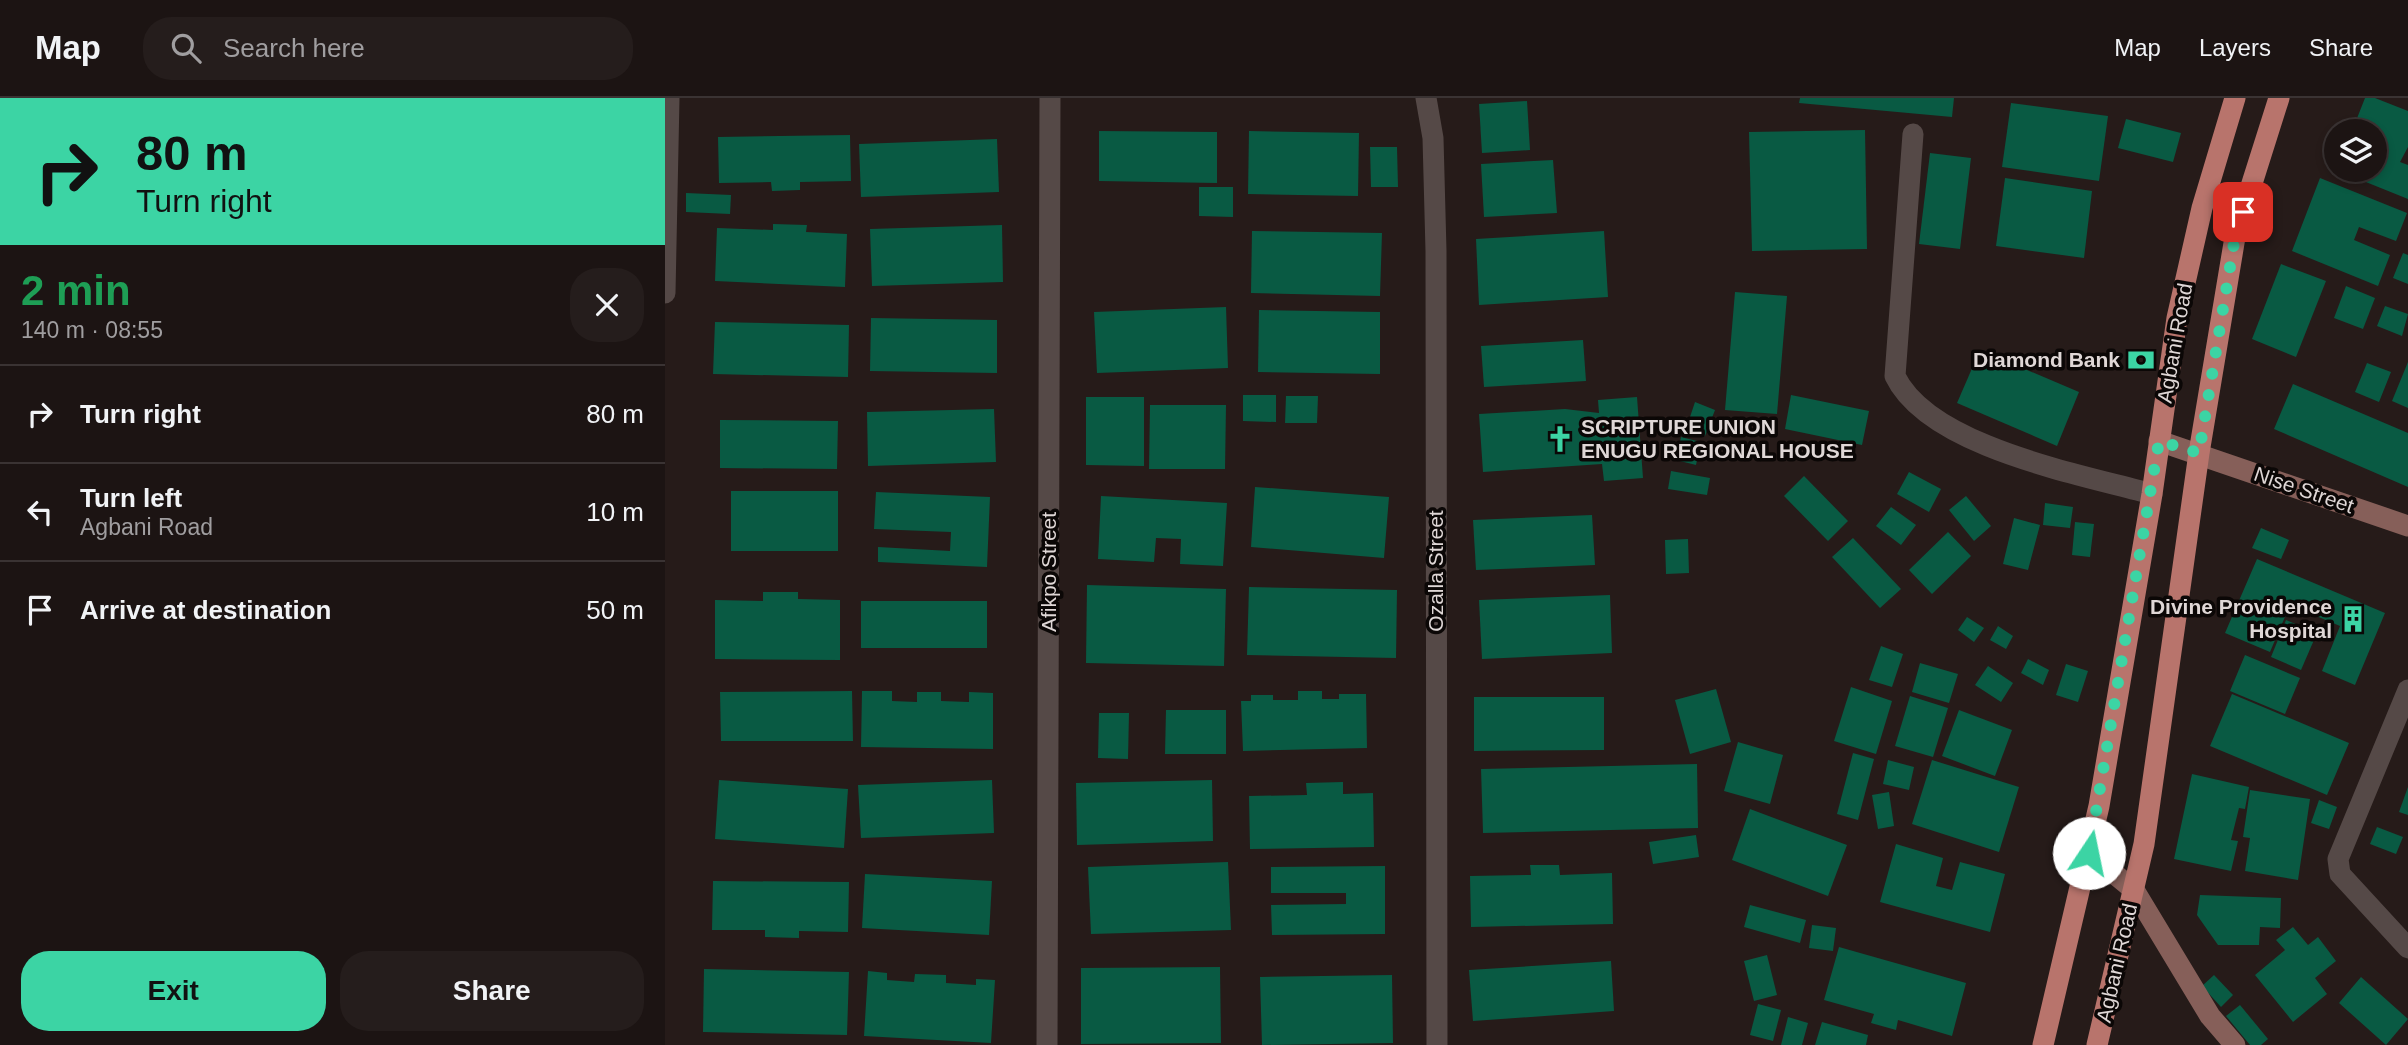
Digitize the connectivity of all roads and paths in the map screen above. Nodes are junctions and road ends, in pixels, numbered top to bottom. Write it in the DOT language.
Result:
graph roads {
  1 [pos="669,98"];
  2 [pos="1050,98"];
  3 [pos="1426,98"];
  4 [pos="2235,98"];
  5 [pos="2279,98"];
  6 [pos="1913,134"];
  7 [pos="665,293"];
  8 [pos="2159,441"];
  9 [pos="2199,453"];
  10 [pos="2152,494"];
  11 [pos="2408,526"];
  12 [pos="2408,690"];
  13 [pos="2089,853"];
  14 [pos="2134,890"];
  15 [pos="2408,948"];
  16 [pos="1047,1045"];
  17 [pos="1437,1045"];
  18 [pos="2043,1045"];
  19 [pos="2097,1045"];
  20 [pos="2235,1045"];
  1 -- 7 [label="street"];
  2 -- 16 [label="street, Afikpo Street"];
  3 -- 17 [label="street, Ozalla Street"];
  4 -- 8 [label="main road, Agbani Road"];
  5 -- 9 [label="main road, Agbani Road"];
  6 -- 10 [label="street"];
  8 -- 9 [label="main road, Nise Street"];
  8 -- 10 [label="main road, Agbani Road"];
  9 -- 11 [label="main road, Nise Street"];
  9 -- 14 [label="main road, Agbani Road"];
  10 -- 13 [label="main road, Agbani Road"];
  12 -- 15 [label="street"];
  13 -- 14 [label="main road"];
  13 -- 18 [label="main road, Agbani Road"];
  14 -- 19 [label="main road, Agbani Road"];
  14 -- 20 [label="main road"];
}
